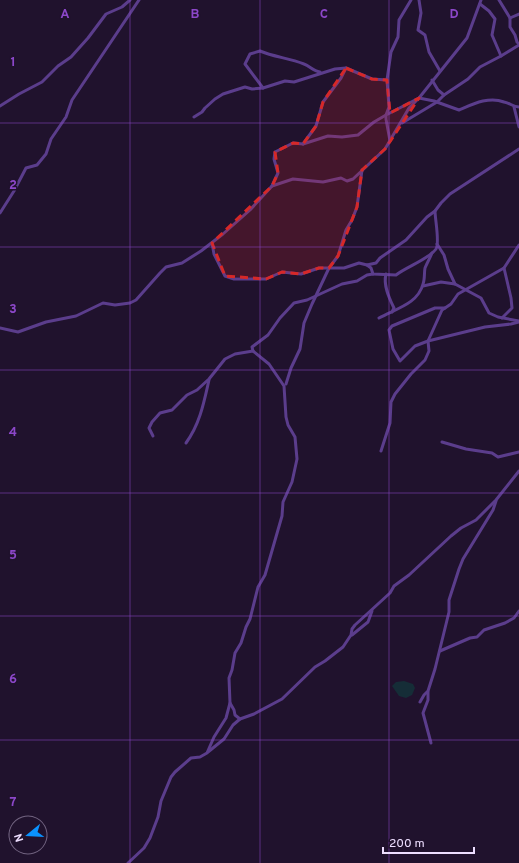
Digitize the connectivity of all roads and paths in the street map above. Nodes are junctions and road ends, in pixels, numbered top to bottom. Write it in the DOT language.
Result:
graph roads {
  1 [pos="130,0"];
  2 [pos="139,0"];
  3 [pos="411,0"];
  4 [pos="419,0"];
  5 [pos="499,0"];
  6 [pos="480,2"];
  7 [pos="519,14"];
  8 [pos="510,18"];
  9 [pos="519,44"];
  10 [pos="501,56"];
  11 [pos="346,68"];
  12 [pos="440,71"];
  13 [pos="322,72"];
  14 [pos="387,80"];
  15 [pos="432,80"];
  16 [pos="263,88"];
  17 [pos="444,95"];
  18 [pos="419,98"];
  19 [pos="437,102"];
  20 [pos="0,106"];
  21 [pos="514,107"];
  22 [pos="519,107"];
  23 [pos="386,115"];
  24 [pos="194,117"];
  25 [pos="401,124"];
  26 [pos="519,127"];
  27 [pos="390,141"];
  28 [pos="303,144"];
  29 [pos="519,149"];
  30 [pos="362,170"];
  31 [pos="272,186"];
  32 [pos="435,211"];
  33 [pos="0,213"];
  34 [pos="212,243"];
  35 [pos="437,244"];
  36 [pos="519,245"];
  37 [pos="433,252"];
  38 [pos="376,263"];
  39 [pos="367,266"];
  40 [pos="329,268"];
  41 [pos="371,268"];
  42 [pos="504,268"];
  43 [pos="373,274"];
  44 [pos="386,274"];
  45 [pos="455,284"];
  46 [pos="423,286"];
  47 [pos="466,290"];
  48 [pos="316,295"];
  49 [pos="445,308"];
  50 [pos="392,312"];
  51 [pos="379,318"];
  52 [pos="502,318"];
  53 [pos="519,321"];
  54 [pos="0,328"];
  55 [pos="428,341"];
  56 [pos="253,351"];
  57 [pos="209,380"];
  58 [pos="286,384"];
  59 [pos="153,436"];
  60 [pos="442,442"];
  61 [pos="186,443"];
  62 [pos="381,451"];
  63 [pos="519,452"];
  64 [pos="519,471"];
  65 [pos="512,480"];
  66 [pos="519,480"];
  67 [pos="496,500"];
  68 [pos="375,606"];
  69 [pos="519,611"];
  70 [pos="351,635"];
  71 [pos="440,651"];
  72 [pos="428,691"];
  73 [pos="420,702"];
  74 [pos="230,703"];
  75 [pos="240,719"];
  76 [pos="431,743"];
  77 [pos="207,753"];
  78 [pos="128,863"];
  1 -- 20 [label="street"];
  2 -- 33 [label="street"];
  3 -- 14 [label="street"];
  4 -- 12 [label="street"];
  5 -- 8 [label="street"];
  6 -- 10 [label="street"];
  6 -- 12 [label="street"];
  7 -- 8 [label="street"];
  8 -- 9 [label="street"];
  9 -- 10 [label="street"];
  10 -- 17 [label="street"];
  11 -- 13 [label="street"];
  11 -- 14 [label="street"];
  11 -- 28 [label="street"];
  12 -- 15 [label="street"];
  13 -- 16 [label="street"];
  13 -- 16 [label="street"];
  14 -- 23 [label="street"];
  15 -- 17 [label="street"];
  15 -- 18 [label="street"];
  16 -- 24 [label="street"];
  17 -- 19 [label="street"];
  18 -- 19 [label="street"];
  18 -- 23 [label="street"];
  18 -- 25 [label="street"];
  19 -- 21 [label="street"];
  19 -- 25 [label="street"];
  21 -- 22 [label="street"];
  21 -- 26 [label="street"];
  23 -- 27 [label="street"];
  23 -- 28 [label="street"];
  25 -- 27 [label="street"];
  27 -- 30 [label="street"];
  28 -- 31 [label="street"];
  29 -- 32 [label="street"];
  30 -- 31 [label="street"];
  30 -- 40 [label="street"];
  31 -- 34 [label="street"];
  32 -- 35 [label="street"];
  32 -- 38 [label="street"];
  34 -- 40 [label="street"];
  34 -- 54 [label="street"];
  35 -- 37 [label="street"];
  35 -- 45 [label="street"];
  36 -- 42 [label="street"];
  37 -- 44 [label="street"];
  37 -- 46 [label="street"];
  38 -- 39 [label="street"];
  38 -- 41 [label="street"];
  39 -- 40 [label="street"];
  39 -- 41 [label="street"];
  40 -- 48 [label="street"];
  41 -- 43 [label="street"];
  42 -- 47 [label="street"];
  42 -- 52 [label="street"];
  43 -- 44 [label="street"];
  43 -- 48 [label="street"];
  44 -- 50 [label="street"];
  45 -- 46 [label="street"];
  45 -- 47 [label="street"];
  46 -- 50 [label="street"];
  47 -- 49 [label="street"];
  47 -- 52 [label="street"];
  48 -- 56 [label="street"];
  48 -- 58 [label="street"];
  49 -- 55 [label="street"];
  49 -- 55 [label="street"];
  50 -- 51 [label="street"];
  52 -- 53 [label="street"];
  53 -- 55 [label="street"];
  55 -- 62 [label="street"];
  56 -- 57 [label="street"];
  56 -- 74 [label="street"];
  57 -- 59 [label="street"];
  57 -- 61 [label="street"];
  60 -- 63 [label="street"];
  64 -- 65 [label="street"];
  65 -- 66 [label="street"];
  65 -- 67 [label="street"];
  67 -- 68 [label="street"];
  67 -- 71 [label="street"];
  68 -- 70 [label="street"];
  68 -- 70 [label="street"];
  69 -- 71 [label="street"];
  70 -- 75 [label="street"];
  71 -- 72 [label="street"];
  72 -- 73 [label="street"];
  72 -- 76 [label="street"];
  74 -- 75 [label="street"];
  74 -- 77 [label="street"];
  75 -- 77 [label="street"];
  77 -- 78 [label="street"];
}
